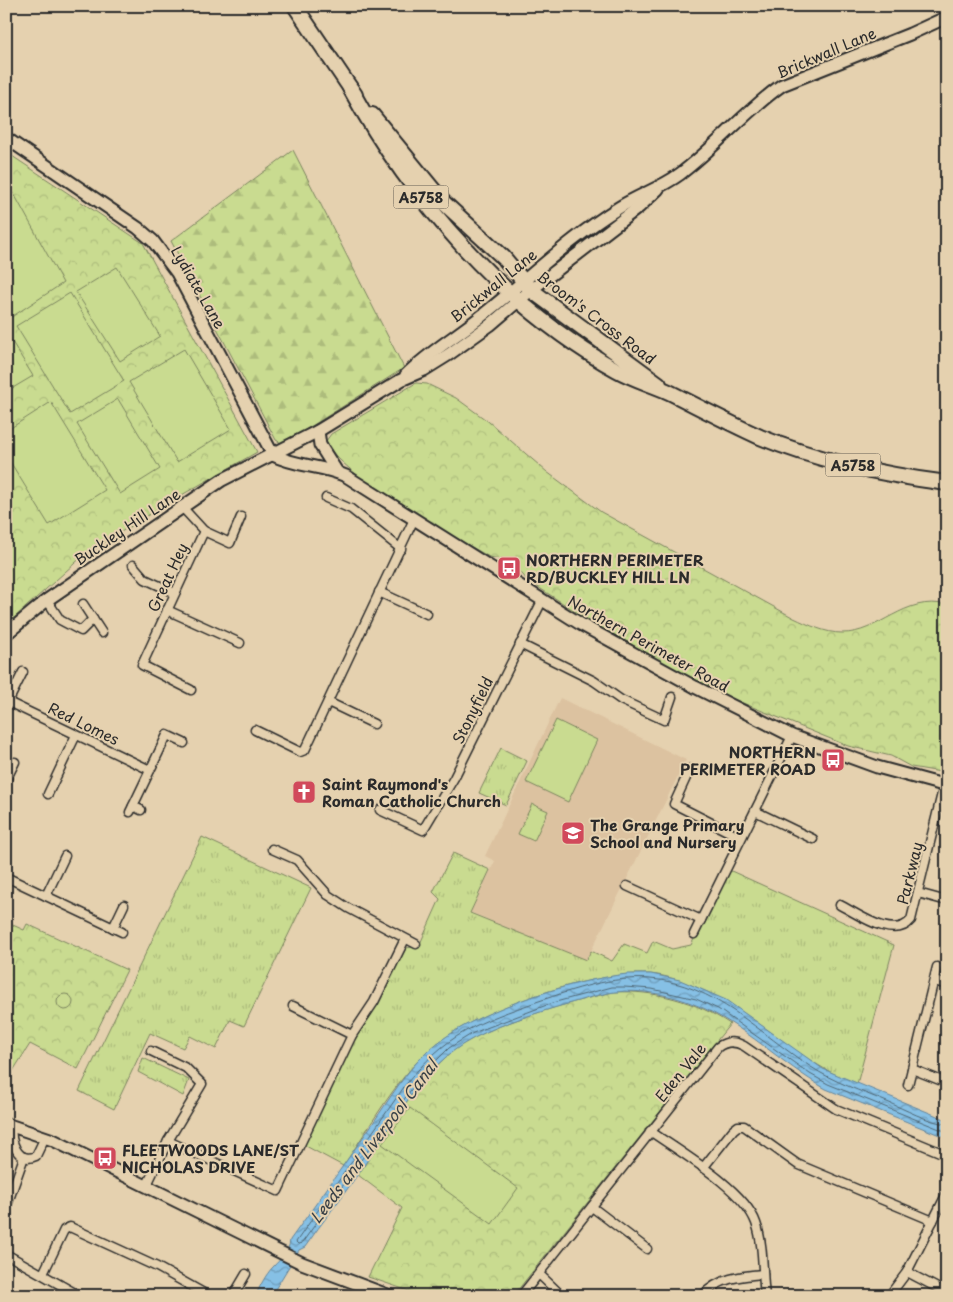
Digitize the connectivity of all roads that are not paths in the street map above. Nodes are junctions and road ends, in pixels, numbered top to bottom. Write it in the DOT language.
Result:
graph roads {
  1 [pos="295,6"];
  2 [pos="947,17"];
  3 [pos="350,88"];
  4 [pos="6,138"];
  5 [pos="520,290"];
  6 [pos="318,431"];
  7 [pos="273,456"];
  8 [pos="337,472"];
  9 [pos="947,483"];
  10 [pos="326,498"];
  11 [pos="181,506"];
  12 [pos="241,516"];
  13 [pos="414,519"];
  14 [pos="204,532"];
  15 [pos="401,549"];
  16 [pos="133,565"];
  17 [pos="175,592"];
  18 [pos="379,592"];
  19 [pos="47,600"];
  20 [pos="542,601"];
  21 [pos="83,604"];
  22 [pos="167,610"];
  23 [pos="428,614"];
  24 [pos="93,619"];
  25 [pos="102,632"];
  26 [pos="6,634"];
  27 [pos="240,643"];
  28 [pos="520,644"];
  29 [pos="23,672"];
  30 [pos="191,690"];
  31 [pos="672,697"];
  32 [pos="7,702"];
  33 [pos="328,702"];
  34 [pos="374,724"];
  35 [pos="254,730"];
  36 [pos="76,735"];
  37 [pos="792,736"];
  38 [pos="184,743"];
  39 [pos="15,762"];
  40 [pos="690,769"];
  41 [pos="150,770"];
  42 [pos="7,777"];
  43 [pos="946,785"];
  44 [pos="48,794"];
  45 [pos="135,809"];
  46 [pos="380,810"];
  47 [pos="755,811"];
  48 [pos="741,838"];
  49 [pos="814,839"];
  50 [pos="272,849"];
  51 [pos="65,856"];
  52 [pos="7,881"];
  53 [pos="627,886"];
  54 [pos="918,893"];
  55 [pos="46,896"];
  56 [pos="947,901"];
  57 [pos="124,905"];
  58 [pos="840,905"];
  59 [pos="701,920"];
  60 [pos="112,928"];
  61 [pos="122,932"];
  62 [pos="694,934"];
  63 [pos="405,939"];
  64 [pos="416,944"];
  65 [pos="937,967"];
  66 [pos="935,981"];
  67 [pos="947,985"];
  68 [pos="293,1006"];
  69 [pos="352,1035"];
  70 [pos="151,1051"];
  71 [pos="912,1069"];
  72 [pos="947,1083"];
  73 [pos="908,1085"];
  74 [pos="9,1125"];
  75 [pos="650,1131"];
  76 [pos="46,1137"];
  77 [pos="168,1142"];
  78 [pos="947,1155"];
  79 [pos="24,1157"];
  80 [pos="703,1168"];
  81 [pos="146,1187"];
  82 [pos="947,1193"];
  83 [pos="592,1207"];
  84 [pos="6,1208"];
  85 [pos="933,1221"];
  86 [pos="647,1249"];
  87 [pos="6,1254"];
  88 [pos="907,1272"];
  89 [pos="43,1274"];
  90 [pos="246,1274"];
  91 [pos="539,1274"];
  92 [pos="763,1274"];
  93 [pos="947,1292"];
  94 [pos="383,1295"];
  95 [pos="80,1296"];
  96 [pos="209,1296"];
  97 [pos="233,1296"];
  98 [pos="522,1296"];
  99 [pos="562,1296"];
  100 [pos="702,1296"];
  101 [pos="765,1296"];
  102 [pos="889,1296"];
  1 -- 3 [label="highway, Broom's Cross Road / A5758"];
  2 -- 5 [label="main road, Brickwall Lane"];
  3 -- 5 [label="highway, Broom's Cross Road / A5758"];
  3 -- 5 [label="highway, Broom's Cross Road / A5758"];
  4 -- 7 [label="main road, Lydiate Lane"];
  5 -- 6 [label="main road, Brickwall Lane"];
  5 -- 9 [label="highway, Broom's Cross Road / A5758"];
  6 -- 7 [label="main road, Brickwall Lane"];
  6 -- 8 [label="main road"];
  7 -- 8 [label="main road, Northern Perimeter Road"];
  7 -- 11 [label="main road, Buckley Hill Lane"];
  8 -- 13 [label="main road, Northern Perimeter Road"];
  10 -- 15 [label="street"];
  11 -- 14 [label="street, Great Hey"];
  11 -- 19 [label="main road, Buckley Hill Lane"];
  12 -- 14 [label="street"];
  13 -- 15 [label="street"];
  13 -- 20 [label="main road, Northern Perimeter Road"];
  14 -- 17 [label="street, Great Hey"];
  15 -- 18 [label="street"];
  16 -- 17 [label="street"];
  17 -- 22 [label="street, Great Hey"];
  18 -- 23 [label="street"];
  18 -- 33 [label="street"];
  19 -- 24 [label="street"];
  19 -- 26 [label="main road, Buckley Hill Lane"];
  20 -- 28 [label="street, Stonyfield"];
  20 -- 37 [label="main road, Northern Perimeter Road"];
  21 -- 24 [label="street"];
  22 -- 27 [label="street"];
  22 -- 30 [label="street, Great Hey"];
  24 -- 25 [label="street"];
  28 -- 31 [label="street"];
  28 -- 46 [label="street, Stonyfield"];
  29 -- 32 [label="street"];
  32 -- 36 [label="street, Red Lomes"];
  33 -- 34 [label="street"];
  33 -- 35 [label="street"];
  36 -- 41 [label="street, Red Lomes"];
  36 -- 44 [label="street"];
  37 -- 43 [label="main road, Northern Perimeter Road"];
  37 -- 47 [label="street"];
  38 -- 41 [label="street"];
  39 -- 42 [label="street"];
  40 -- 48 [label="street"];
  41 -- 45 [label="street"];
  43 -- 54 [label="street, Parkway"];
  47 -- 48 [label="street"];
  47 -- 49 [label="street"];
  48 -- 59 [label="street"];
  50 -- 63 [label="street"];
  51 -- 55 [label="street"];
  52 -- 55 [label="street"];
  53 -- 59 [label="street"];
  54 -- 56 [label="street"];
  54 -- 58 [label="street, Parkway"];
  55 -- 60 [label="street"];
  57 -- 60 [label="street"];
  59 -- 62 [label="street"];
  60 -- 61 [label="street"];
  63 -- 64 [label="street"];
  63 -- 69 [label="street"];
  65 -- 66 [label="street"];
  66 -- 67 [label="street"];
  66 -- 71 [label="street"];
  68 -- 69 [label="street"];
  69 -- 77 [label="street"];
  70 -- 77 [label="street"];
  71 -- 72 [label="street"];
  71 -- 73 [label="street"];
  74 -- 76 [label="main road"];
  74 -- 79 [label="street"];
  75 -- 78 [label="street, Eden Vale"];
  75 -- 80 [label="street"];
  75 -- 83 [label="street, Eden Vale"];
  76 -- 79 [label="street"];
  76 -- 81 [label="main road"];
  77 -- 81 [label="street"];
  79 -- 84 [label="street"];
  80 -- 85 [label="street"];
  80 -- 92 [label="street"];
  81 -- 94 [label="main road"];
  82 -- 85 [label="street"];
  83 -- 86 [label="street"];
  83 -- 91 [label="street, Eden Vale"];
  85 -- 88 [label="street"];
  87 -- 89 [label="street"];
  88 -- 93 [label="street"];
  88 -- 102 [label="street"];
  89 -- 95 [label="street"];
  89 -- 96 [label="street"];
  90 -- 97 [label="street"];
  91 -- 98 [label="street, Eden Vale"];
  91 -- 99 [label="street"];
  92 -- 100 [label="street"];
  92 -- 101 [label="street"];
}
